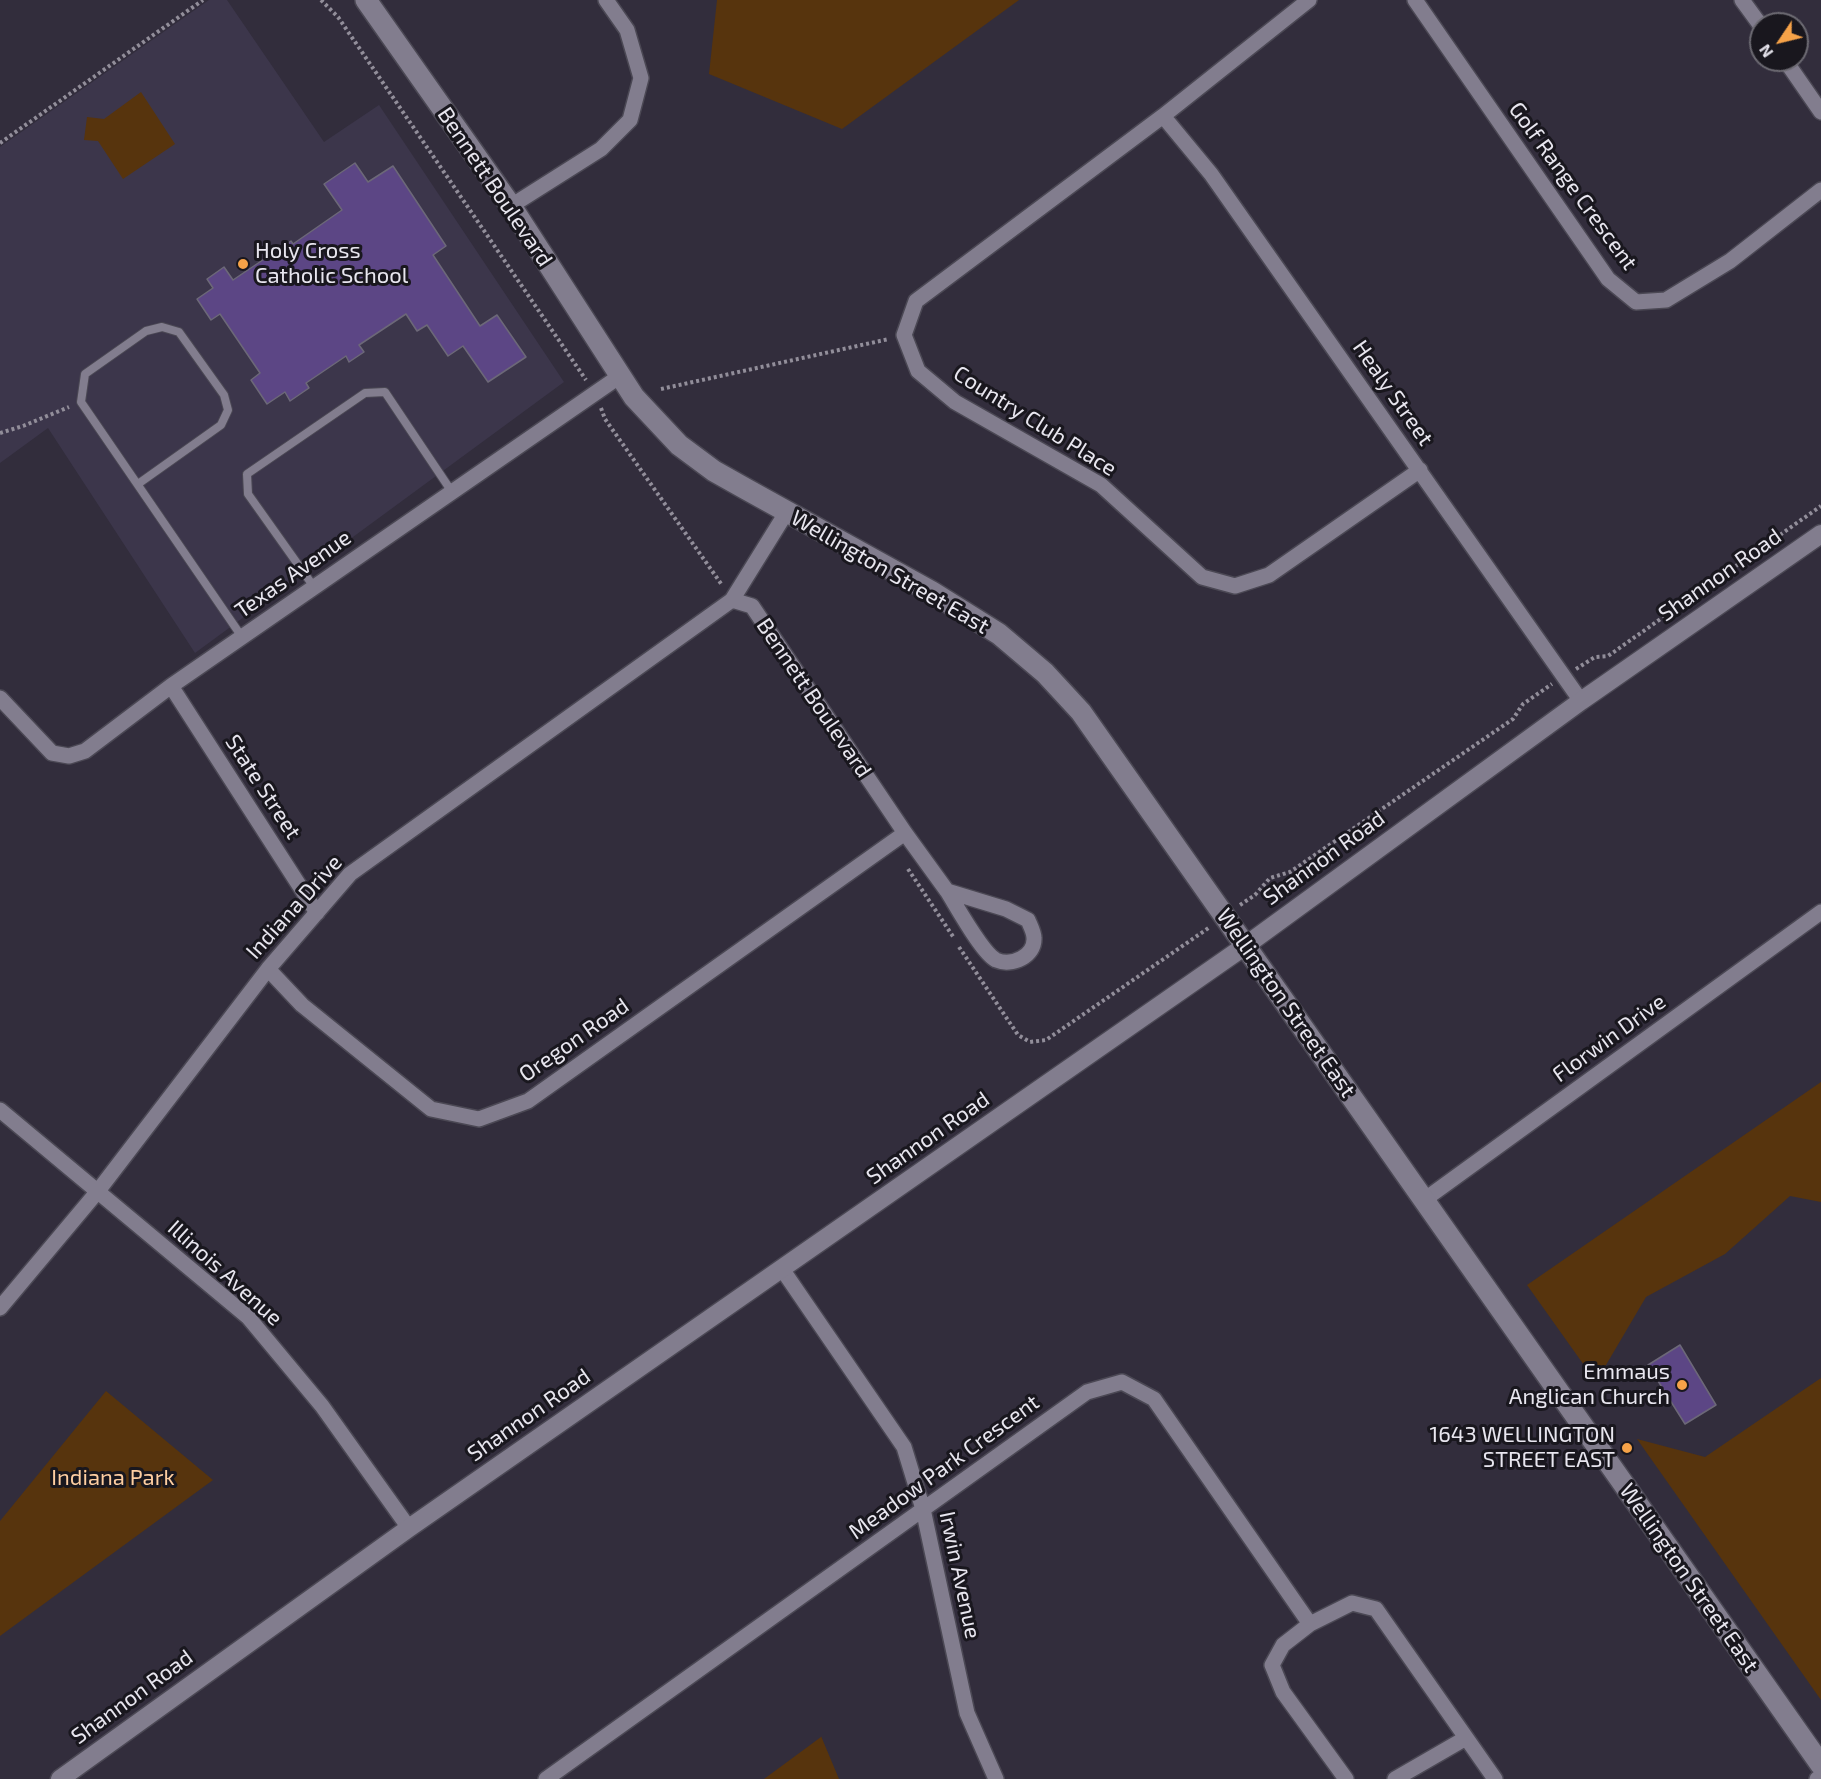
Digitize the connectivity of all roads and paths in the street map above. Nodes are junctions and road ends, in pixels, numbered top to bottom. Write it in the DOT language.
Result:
graph roads {
  1 [pos="203,0"];
  2 [pos="366,0"];
  3 [pos="606,0"];
  4 [pos="1309,0"];
  5 [pos="1415,0"];
  6 [pos="1793,72"];
  7 [pos="1821,112"];
  8 [pos="1162,116"];
  9 [pos="0,142"];
  10 [pos="1821,190"];
  11 [pos="511,206"];
  12 [pos="904,335"];
  13 [pos="620,376"];
  14 [pos="661,389"];
  15 [pos="81,402"];
  16 [pos="0,434"];
  17 [pos="1420,470"];
  18 [pos="138,484"];
  19 [pos="452,492"];
  20 [pos="786,513"];
  21 [pos="1821,534"];
  22 [pos="314,587"];
  23 [pos="732,600"];
  24 [pos="242,637"];
  25 [pos="171,686"];
  26 [pos="0,698"];
  27 [pos="1581,701"];
  28 [pos="905,833"];
  29 [pos="946,891"];
  30 [pos="1821,912"];
  31 [pos="317,913"];
  32 [pos="1245,946"];
  33 [pos="268,969"];
  34 [pos="0,1110"];
  35 [pos="98,1191"];
  36 [pos="1424,1200"];
  37 [pos="782,1269"];
  38 [pos="0,1308"];
  39 [pos="923,1509"];
  40 [pos="409,1528"];
  41 [pos="1310,1624"];
  42 [pos="1466,1738"];
  43 [pos="1821,1765"];
  44 [pos="1821,1776"];
  45 [pos="60,1779"];
  46 [pos="546,1779"];
  47 [pos="996,1779"];
  48 [pos="1346,1779"];
  49 [pos="1395,1779"];
  50 [pos="1495,1779"];
  51 [pos="1817,1779"];
  1 -- 9 [label="path"];
  2 -- 11 [label="main road, Bennett Boulevard"];
  3 -- 11 [label="street"];
  4 -- 8 [label="street"];
  5 -- 10 [label="street, Golf Range Crescent"];
  6 -- 7 [label="street"];
  8 -- 12 [label="street"];
  8 -- 17 [label="street, Healy Street"];
  11 -- 13 [label="main road, Bennett Boulevard"];
  12 -- 14 [label="path"];
  12 -- 17 [label="street, Country Club Place"];
  13 -- 19 [label="street, Texas Avenue"];
  13 -- 20 [label="main road, Wellington Street East"];
  15 -- 16 [label="path"];
  15 -- 18 [label="lane"];
  15 -- 18 [label="lane"];
  17 -- 27 [label="street, Healy Street"];
  18 -- 24 [label="lane"];
  19 -- 22 [label="street, Texas Avenue"];
  19 -- 22 [label="lane"];
  20 -- 23 [label="street"];
  20 -- 32 [label="main road, Wellington Street East"];
  21 -- 27 [label="street, Shannon Road"];
  22 -- 24 [label="street, Texas Avenue"];
  23 -- 28 [label="street, Bennett Boulevard"];
  23 -- 31 [label="street, Indiana Drive"];
  24 -- 25 [label="street, Texas Avenue"];
  25 -- 26 [label="street, Texas Avenue"];
  25 -- 31 [label="street, State Street"];
  27 -- 32 [label="street, Shannon Road"];
  28 -- 29 [label="street, Bennett Boulevard"];
  28 -- 33 [label="street, Oregon Road"];
  29 -- 29 [label="street, Bennett Boulevard"];
  30 -- 36 [label="street, Florwin Drive"];
  31 -- 33 [label="street, Indiana Drive"];
  32 -- 36 [label="main road, Wellington Street East"];
  32 -- 37 [label="street, Shannon Road"];
  33 -- 35 [label="street, Indiana Drive"];
  34 -- 35 [label="street, Illinois Avenue"];
  35 -- 38 [label="street, Indiana Drive"];
  35 -- 40 [label="street, Illinois Avenue"];
  36 -- 43 [label="main road, Wellington Street East"];
  37 -- 39 [label="street, Irwin Avenue"];
  37 -- 40 [label="street, Shannon Road"];
  39 -- 41 [label="street, Meadow Park Crescent"];
  39 -- 46 [label="street, Meadow Park Crescent"];
  39 -- 47 [label="street, Irwin Avenue"];
  40 -- 45 [label="street, Shannon Road"];
  41 -- 42 [label="street"];
  41 -- 48 [label="street"];
  42 -- 49 [label="street"];
  42 -- 50 [label="street"];
  44 -- 51 [label="street"];
}
